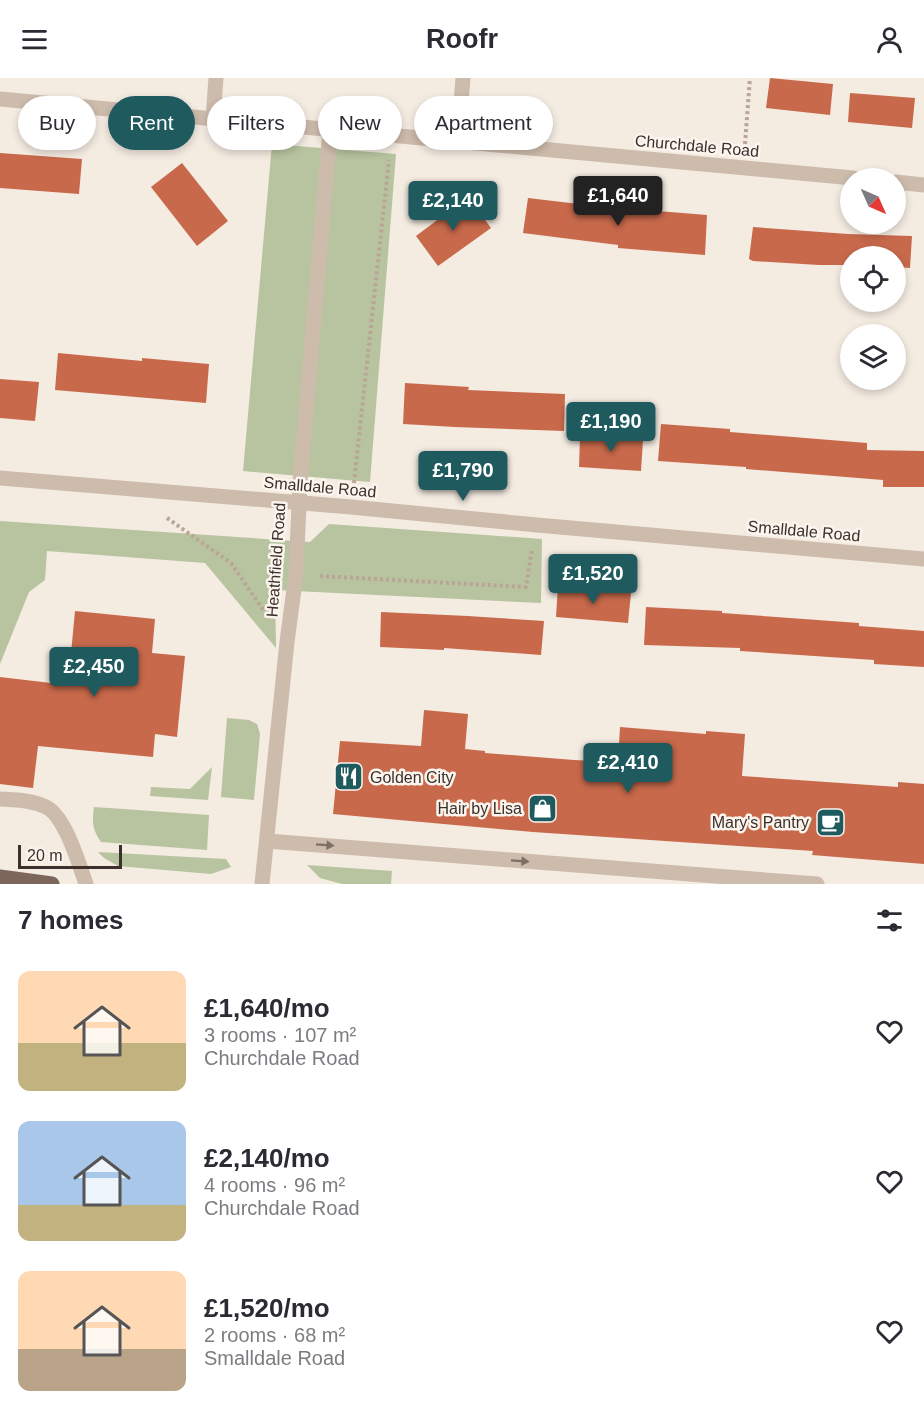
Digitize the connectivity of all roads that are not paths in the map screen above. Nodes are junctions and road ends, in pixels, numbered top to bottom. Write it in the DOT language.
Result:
graph roads {
  1 [pos="216,78"];
  2 [pos="463,78"];
  3 [pos="215,96"];
  4 [pos="462,96"];
  5 [pos="0,99"];
  6 [pos="207,118"];
  7 [pos="328,150"];
  8 [pos="553,150"];
  9 [pos="840,177"];
  10 [pos="906,183"];
  11 [pos="924,185"];
  12 [pos="0,478"];
  13 [pos="298,504"];
  14 [pos="924,559"];
  15 [pos="0,799"];
  16 [pos="267,841"];
  17 [pos="0,877"];
  18 [pos="52,884"];
  19 [pos="86,884"];
  20 [pos="262,884"];
  21 [pos="817,884"];
  1 -- 3 [label="street"];
  2 -- 4 [label="street"];
  5 -- 6 [label="street, Churchdale Road"];
  7 -- 13 [label="street, Heathfield Road"];
  8 -- 9 [label="street, Churchdale Road"];
  10 -- 11 [label="street"];
  12 -- 13 [label="street, Smalldale Road"];
  13 -- 14 [label="street, Smalldale Road"];
  13 -- 16 [label="street, Heathfield Road"];
  15 -- 19 [label="street"];
  16 -- 20 [label="street, Heathfield Road"];
  16 -- 21 [label="street, one-way"];
  17 -- 18 [label="main road"];
}
